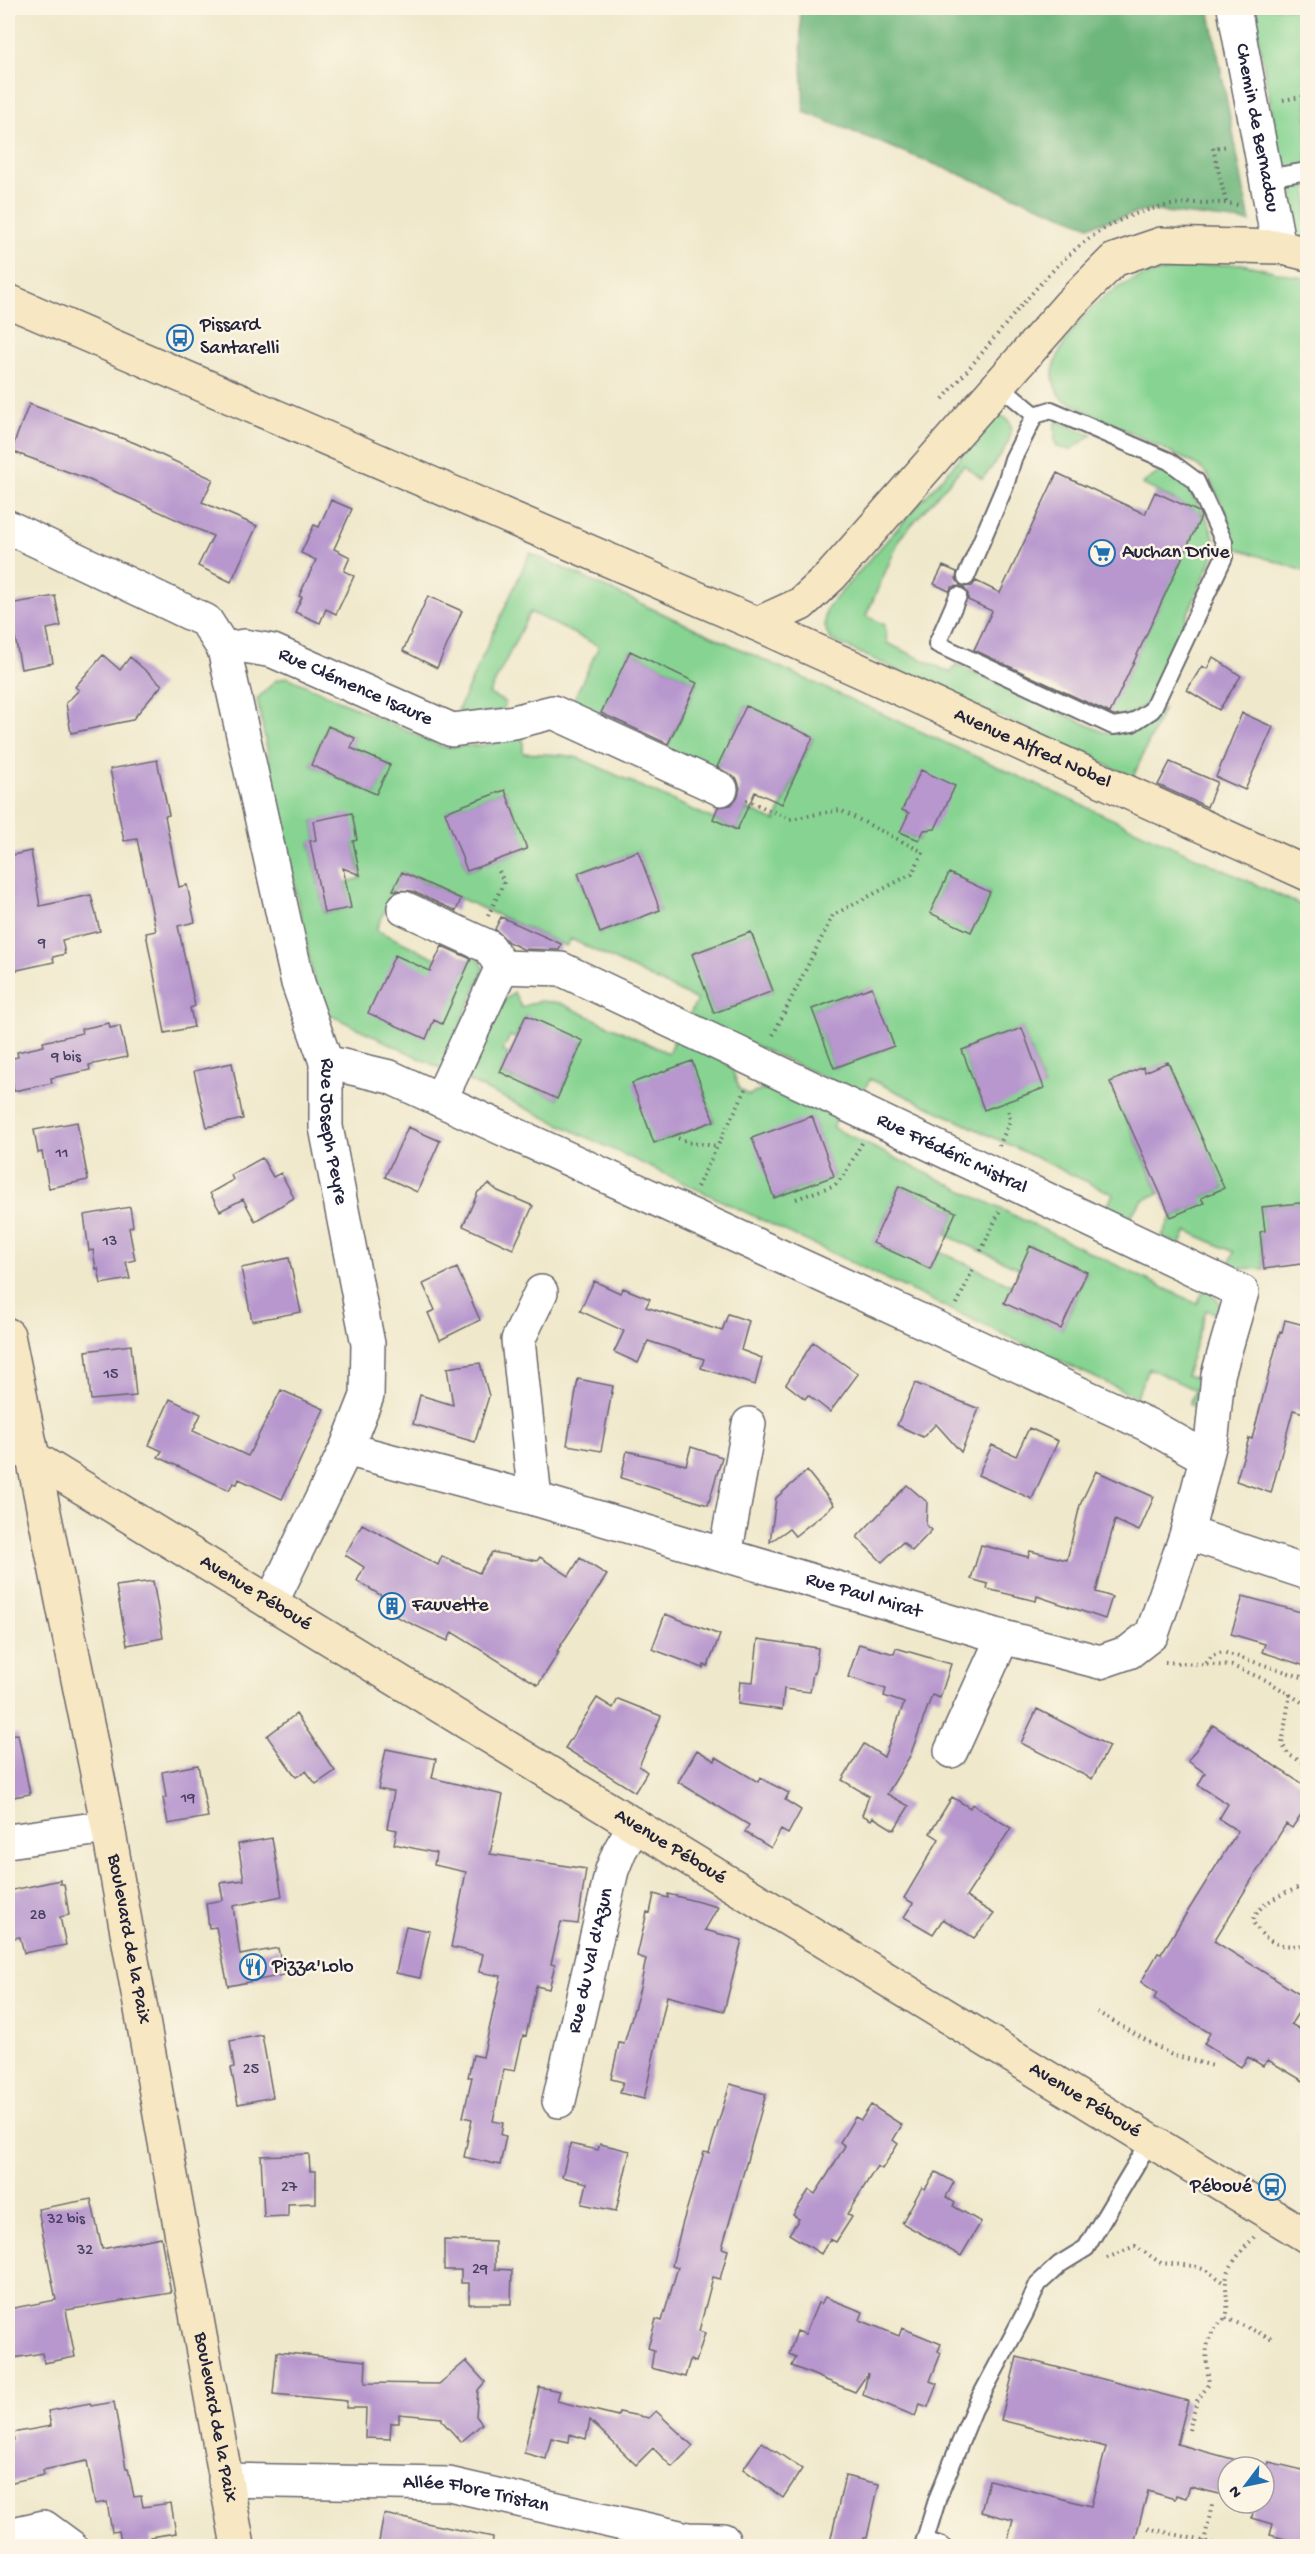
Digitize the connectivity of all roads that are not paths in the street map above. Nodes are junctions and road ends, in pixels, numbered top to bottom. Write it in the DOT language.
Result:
graph roads {
  1 [pos="1234,8"];
  2 [pos="1308,171"];
  3 [pos="1266,178"];
  4 [pos="1293,251"];
  5 [pos="8,301"];
  6 [pos="999,385"];
  7 [pos="1035,415"];
  8 [pos="8,527"];
  9 [pos="966,577"];
  10 [pos="958,596"];
  11 [pos="757,624"];
  12 [pos="224,649"];
  13 [pos="721,789"];
  14 [pos="1308,874"];
  15 [pos="404,908"];
  16 [pos="501,967"];
  17 [pos="326,1062"];
  18 [pos="440,1100"];
  19 [pos="541,1292"];
  20 [pos="8,1335"];
  21 [pos="749,1424"];
  22 [pos="20,1449"];
  23 [pos="346,1449"];
  24 [pos="1205,1457"];
  25 [pos="535,1499"];
  26 [pos="1187,1533"];
  27 [pos="725,1555"];
  28 [pos="1308,1573"];
  29 [pos="271,1603"];
  30 [pos="1003,1637"];
  31 [pos="951,1751"];
  32 [pos="635,1825"];
  33 [pos="108,1827"];
  34 [pos="8,1841"];
  35 [pos="559,2101"];
  36 [pos="1150,2141"];
  37 [pos="1308,2237"];
  38 [pos="225,2480"];
  39 [pos="8,2535"];
  40 [pos="723,2540"];
  41 [pos="924,2543"];
  42 [pos="70,2547"];
  43 [pos="238,2547"];
  44 [pos="942,2547"];
  1 -- 3 [label="street, Chemin de Bernadou"];
  2 -- 3 [label="lane"];
  3 -- 4 [label="street, Chemin de Bernadou"];
  4 -- 6 [label="main road"];
  5 -- 11 [label="main road, Avenue Alfred Nobel"];
  6 -- 7 [label="lane"];
  6 -- 11 [label="main road"];
  7 -- 9 [label="lane"];
  7 -- 10 [label="lane"];
  8 -- 12 [label="street"];
  11 -- 14 [label="main road, Avenue Alfred Nobel"];
  12 -- 13 [label="street, Rue Clémence Isaure"];
  12 -- 17 [label="street, Rue Joseph Peyre"];
  15 -- 16 [label="street"];
  16 -- 18 [label="street"];
  16 -- 24 [label="street, Rue Frédéric Mistral"];
  17 -- 18 [label="street"];
  17 -- 23 [label="street, Rue Joseph Peyre"];
  18 -- 24 [label="street"];
  19 -- 25 [label="street"];
  20 -- 22 [label="main road, Boulevard de la Paix"];
  21 -- 27 [label="street"];
  22 -- 29 [label="main road, Avenue Péboué"];
  22 -- 33 [label="main road, Boulevard de la Paix"];
  23 -- 25 [label="street, Rue Paul Mirat"];
  23 -- 29 [label="street, Rue Joseph Peyre"];
  24 -- 26 [label="street, Rue Frédéric Mistral"];
  25 -- 27 [label="street, Rue Paul Mirat"];
  26 -- 28 [label="street"];
  26 -- 30 [label="street, Rue Paul Mirat"];
  27 -- 30 [label="street, Rue Paul Mirat"];
  29 -- 32 [label="main road, Avenue Péboué"];
  30 -- 31 [label="street"];
  32 -- 35 [label="street, Rue du Val d'Azun"];
  32 -- 36 [label="main road, Avenue Péboué"];
  33 -- 34 [label="street"];
  33 -- 38 [label="main road, Boulevard de la Paix"];
  36 -- 37 [label="main road, Avenue Péboué"];
  36 -- 41 [label="lane"];
  38 -- 40 [label="street, Allée Flore Tristan"];
  38 -- 43 [label="main road, Boulevard de la Paix"];
  39 -- 42 [label="street"];
  41 -- 44 [label="lane"];
}
